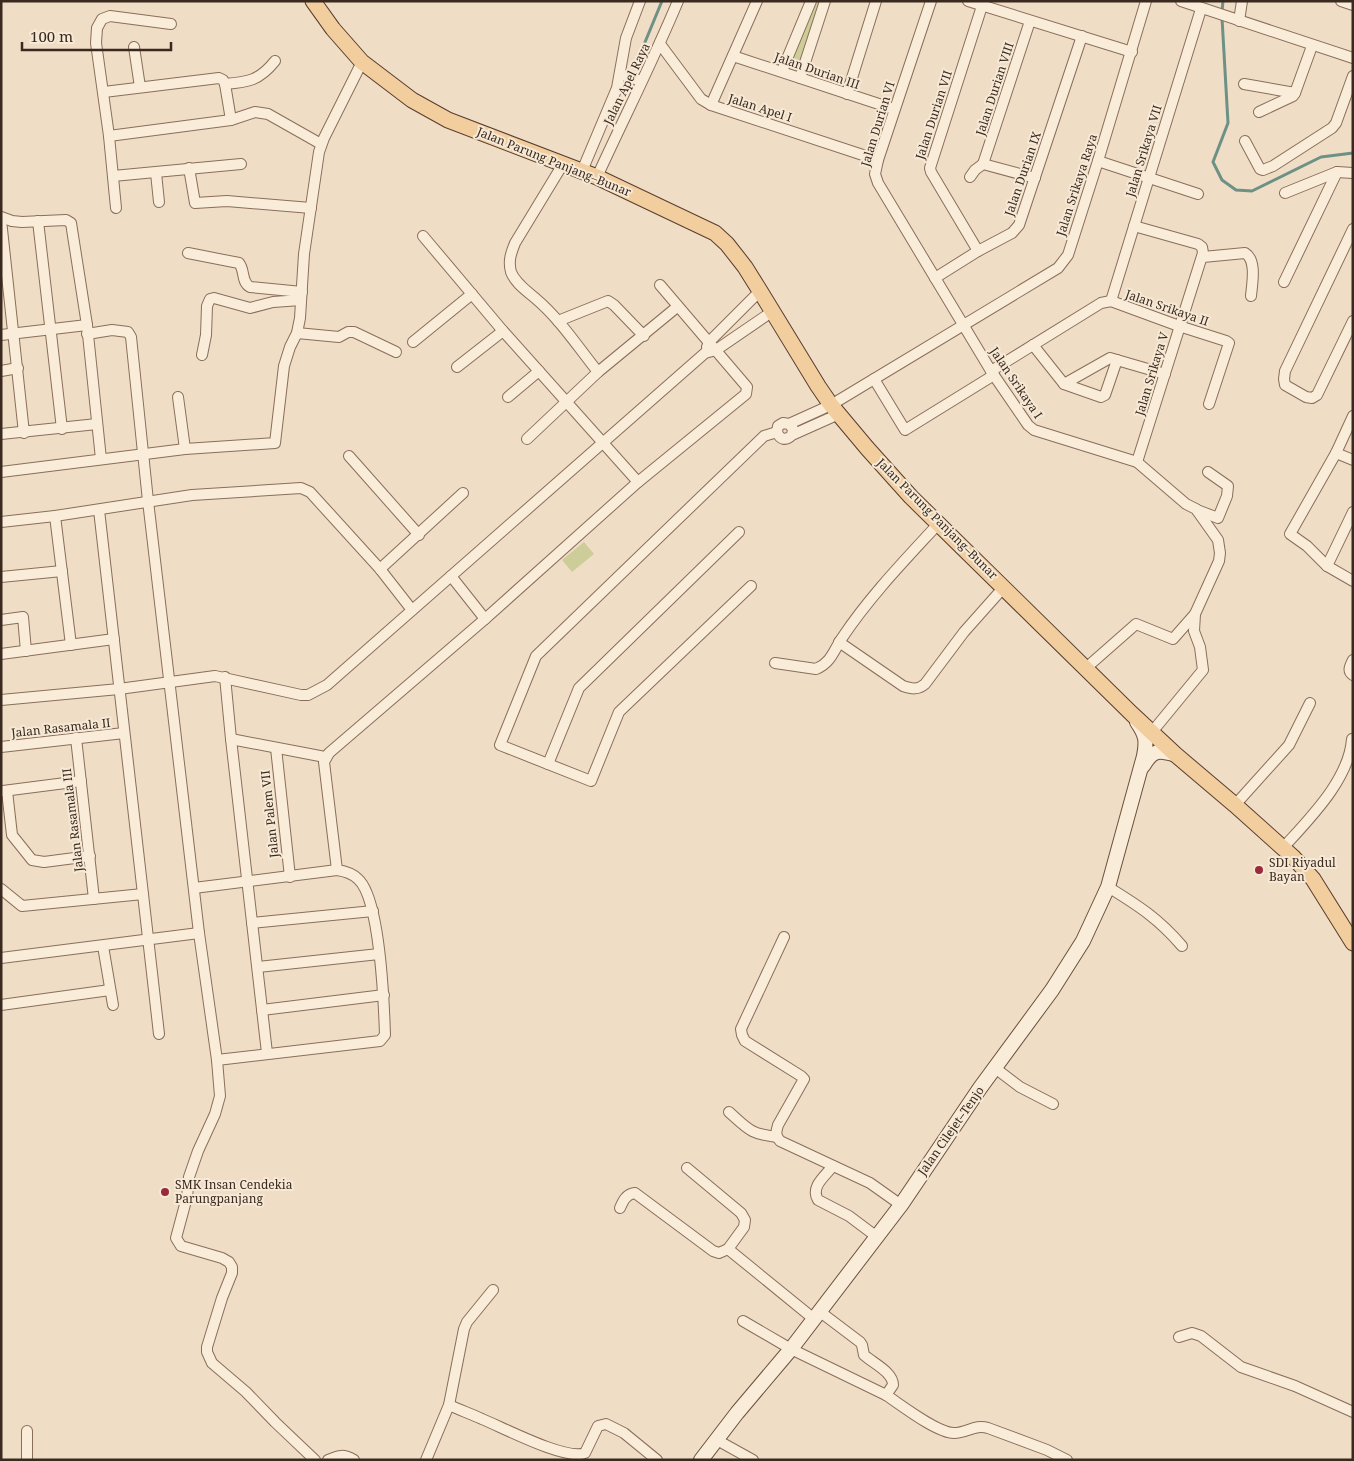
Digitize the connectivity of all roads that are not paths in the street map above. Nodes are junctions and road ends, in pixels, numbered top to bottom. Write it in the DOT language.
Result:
graph roads {
  1 [pos="313,1"];
  2 [pos="640,1"];
  3 [pos="678,1"];
  4 [pos="756,1"];
  5 [pos="812,1"];
  6 [pos="825,1"];
  7 [pos="876,1"];
  8 [pos="932,1"];
  9 [pos="968,1"];
  10 [pos="1146,1"];
  11 [pos="1180,1"];
  12 [pos="1242,1"];
  13 [pos="1341,1"];
  14 [pos="1353,5"];
  15 [pos="982,6"];
  16 [pos="1205,10"];
  17 [pos="1030,21"];
  18 [pos="1239,21"];
  19 [pos="171,24"];
  20 [pos="1082,36"];
  21 [pos="660,44"];
  22 [pos="1312,46"];
  23 [pos="134,47"];
  24 [pos="1132,52"];
  25 [pos="733,56"];
  26 [pos="1353,58"];
  27 [pos="275,61"];
  28 [pos="362,62"];
  29 [pos="782,71"];
  30 [pos="620,74"];
  31 [pos="1353,76"];
  32 [pos="800,78"];
  33 [pos="641,81"];
  34 [pos="225,84"];
  35 [pos="1244,84"];
  36 [pos="140,87"];
  37 [pos="104,92"];
  38 [pos="1295,93"];
  39 [pos="847,94"];
  40 [pos="711,106"];
  41 [pos="894,109"];
  42 [pos="1259,112"];
  43 [pos="231,120"];
  44 [pos="109,136"];
  45 [pos="1245,141"];
  46 [pos="322,144"];
  47 [pos="878,160"];
  48 [pos="1098,161"];
  49 [pos="241,164"];
  50 [pos="563,164"];
  51 [pos="983,164"];
  52 [pos="189,168"];
  53 [pos="582,171"];
  54 [pos="1336,172"];
  55 [pos="156,173"];
  56 [pos="1353,173"];
  57 [pos="113,176"];
  58 [pos="596,177"];
  59 [pos="970,177"];
  60 [pos="1035,178"];
  61 [pos="1148,178"];
  62 [pos="1285,193"];
  63 [pos="1198,194"];
  64 [pos="158,202"];
  65 [pos="116,208"];
  66 [pos="311,208"];
  67 [pos="1,219"];
  68 [pos="38,221"];
  69 [pos="1134,226"];
  70 [pos="1353,229"];
  71 [pos="423,236"];
  72 [pos="978,251"];
  73 [pos="188,254"];
  74 [pos="1203,257"];
  75 [pos="935,278"];
  76 [pos="1284,282"];
  77 [pos="660,285"];
  78 [pos="760,291"];
  79 [pos="472,294"];
  80 [pos="302,296"];
  81 [pos="1252,296"];
  82 [pos="1111,302"];
  83 [pos="677,307"];
  84 [pos="773,311"];
  85 [pos="558,321"];
  86 [pos="1353,322"];
  87 [pos="963,324"];
  88 [pos="1179,326"];
  89 [pos="50,330"];
  90 [pos="87,330"];
  91 [pos="503,331"];
  92 [pos="14,332"];
  93 [pos="297,333"];
  94 [pos="1,335"];
  95 [pos="644,336"];
  96 [pos="414,342"];
  97 [pos="709,342"];
  98 [pos="1033,345"];
  99 [pos="716,350"];
  100 [pos="396,352"];
  101 [pos="705,353"];
  102 [pos="202,355"];
  103 [pos="1117,360"];
  104 [pos="457,367"];
  105 [pos="18,368"];
  106 [pos="1,371"];
  107 [pos="539,371"];
  108 [pos="598,372"];
  109 [pos="993,373"];
  110 [pos="1165,374"];
  111 [pos="874,379"];
  112 [pos="1064,384"];
  113 [pos="508,397"];
  114 [pos="178,398"];
  115 [pos="567,402"];
  116 [pos="1208,404"];
  117 [pos="835,410"];
  118 [pos="1353,416"];
  119 [pos="97,424"];
  120 [pos="790,424"];
  121 [pos="62,429"];
  122 [pos="776,432"];
  123 [pos="24,433"];
  124 [pos="1,434"];
  125 [pos="792,435"];
  126 [pos="527,439"];
  127 [pos="603,444"];
  128 [pos="185,449"];
  129 [pos="1336,453"];
  130 [pos="144,454"];
  131 [pos="349,456"];
  132 [pos="101,460"];
  133 [pos="1353,460"];
  134 [pos="1137,462"];
  135 [pos="1,471"];
  136 [pos="1208,472"];
  137 [pos="638,482"];
  138 [pos="463,493"];
  139 [pos="148,501"];
  140 [pos="1196,509"];
  141 [pos="99,510"];
  142 [pos="1353,512"];
  143 [pos="55,516"];
  144 [pos="1,522"];
  145 [pos="939,523"];
  146 [pos="739,532"];
  147 [pos="419,535"];
  148 [pos="1327,566"];
  149 [pos="380,569"];
  150 [pos="62,571"];
  151 [pos="451,576"];
  152 [pos="1,577"];
  153 [pos="1353,581"];
  154 [pos="751,586"];
  155 [pos="1004,587"];
  156 [pos="412,610"];
  157 [pos="1195,614"];
  158 [pos="485,618"];
  159 [pos="1,620"];
  160 [pos="114,639"];
  161 [pos="839,642"];
  162 [pos="71,645"];
  163 [pos="26,651"];
  164 [pos="1,654"];
  165 [pos="1353,660"];
  166 [pos="775,663"];
  167 [pos="1086,668"];
  168 [pos="1353,675"];
  169 [pos="225,677"];
  170 [pos="169,681"];
  171 [pos="119,689"];
  172 [pos="1,700"];
  173 [pos="1310,703"];
  174 [pos="1132,714"];
  175 [pos="1152,732"];
  176 [pos="124,733"];
  177 [pos="76,738"];
  178 [pos="230,739"];
  179 [pos="1352,739"];
  180 [pos="1,747"];
  181 [pos="276,748"];
  182 [pos="1176,755"];
  183 [pos="325,757"];
  184 [pos="548,764"];
  185 [pos="1141,769"];
  186 [pos="81,781"];
  187 [pos="4,791"];
  188 [pos="1235,805"];
  189 [pos="1283,848"];
  190 [pos="90,856"];
  191 [pos="337,870"];
  192 [pos="290,877"];
  193 [pos="248,882"];
  194 [pos="1108,887"];
  195 [pos="194,888"];
  196 [pos="1,889"];
  197 [pos="143,894"];
  198 [pos="94,899"];
  199 [pos="373,911"];
  200 [pos="252,923"];
  201 [pos="199,933"];
  202 [pos="784,937"];
  203 [pos="147,941"];
  204 [pos="1353,944"];
  205 [pos="103,946"];
  206 [pos="1182,946"];
  207 [pos="379,954"];
  208 [pos="1,958"];
  209 [pos="258,967"];
  210 [pos="110,990"];
  211 [pos="384,995"];
  212 [pos="1,1005"];
  213 [pos="113,1005"];
  214 [pos="262,1010"];
  215 [pos="159,1034"];
  216 [pos="267,1053"];
  217 [pos="217,1060"];
  218 [pos="996,1068"];
  219 [pos="1053,1104"];
  220 [pos="729,1112"];
  221 [pos="777,1137"];
  222 [pos="833,1166"];
  223 [pos="687,1168"];
  224 [pos="901,1205"];
  225 [pos="620,1208"];
  226 [pos="877,1237"];
  227 [pos="728,1249"];
  228 [pos="493,1290"];
  229 [pos="816,1315"];
  230 [pos="743,1321"];
  231 [pos="1179,1337"];
  232 [pos="791,1349"];
  233 [pos="886,1394"];
  234 [pos="449,1405"];
  235 [pos="1353,1412"];
  236 [pos="27,1431"];
  237 [pos="717,1440"];
  238 [pos="27,1460"];
  239 [pos="315,1460"];
  240 [pos="328,1460"];
  241 [pos="354,1460"];
  242 [pos="426,1460"];
  243 [pos="657,1460"];
  244 [pos="701,1460"];
  245 [pos="752,1460"];
  246 [pos="1067,1460"];
  1 -- 28 [label="main road, Jalan Parung Panjang–Bunar"];
  2 -- 30 [label="street"];
  3 -- 21 [label="street, Jalan Apel Raya"];
  4 -- 25 [label="street"];
  5 -- 29 [label="street"];
  6 -- 32 [label="street"];
  7 -- 39 [label="street"];
  8 -- 41 [label="street, Jalan Durian VI"];
  9 -- 15 [label="street"];
  10 -- 24 [label="street, Jalan Srikaya Raya"];
  11 -- 16 [label="street"];
  12 -- 18 [label="street"];
  13 -- 14 [label="street"];
  15 -- 17 [label="street"];
  15 -- 72 [label="street, Jalan Durian VII"];
  16 -- 18 [label="street"];
  16 -- 61 [label="street, Jalan Srikaya VII"];
  17 -- 20 [label="street"];
  17 -- 51 [label="street, Jalan Durian VIII"];
  18 -- 22 [label="street"];
  19 -- 37 [label="street"];
  20 -- 24 [label="street"];
  20 -- 60 [label="street, Jalan Durian IX"];
  21 -- 33 [label="street, Jalan Apel Raya"];
  21 -- 40 [label="street, Jalan Apel I"];
  22 -- 26 [label="street"];
  22 -- 38 [label="street"];
  23 -- 36 [label="street"];
  24 -- 48 [label="street, Jalan Srikaya Raya"];
  25 -- 29 [label="street, Jalan Durian III"];
  25 -- 40 [label="street"];
  27 -- 34 [label="street"];
  28 -- 46 [label="street"];
  28 -- 50 [label="main road, Jalan Parung Panjang–Bunar"];
  29 -- 32 [label="street, Jalan Durian III"];
  30 -- 33 [label="street"];
  30 -- 53 [label="street"];
  31 -- 45 [label="street"];
  32 -- 39 [label="street, Jalan Durian III"];
  33 -- 58 [label="street, Jalan Apel Raya"];
  34 -- 36 [label="street"];
  34 -- 43 [label="street"];
  35 -- 38 [label="street"];
  36 -- 37 [label="street"];
  37 -- 44 [label="street"];
  38 -- 42 [label="street"];
  39 -- 41 [label="street, Jalan Durian III"];
  40 -- 47 [label="street, Jalan Apel I"];
  41 -- 47 [label="street, Jalan Durian VI"];
  43 -- 44 [label="street"];
  43 -- 46 [label="street"];
  44 -- 57 [label="street"];
  46 -- 66 [label="street"];
  47 -- 75 [label="street, Jalan Durian VI"];
  48 -- 61 [label="street"];
  48 -- 87 [label="street, Jalan Srikaya Raya"];
  49 -- 52 [label="street"];
  50 -- 53 [label="main road, Jalan Parung Panjang–Bunar"];
  50 -- 85 [label="street"];
  51 -- 59 [label="street"];
  51 -- 60 [label="street"];
  52 -- 55 [label="street"];
  52 -- 66 [label="street"];
  53 -- 58 [label="main road, Jalan Parung Panjang–Bunar"];
  54 -- 56 [label="street"];
  54 -- 62 [label="street"];
  54 -- 76 [label="street"];
  55 -- 57 [label="street"];
  55 -- 64 [label="street"];
  57 -- 65 [label="street"];
  58 -- 78 [label="main road, Jalan Parung Panjang–Bunar"];
  60 -- 72 [label="street, Jalan Durian IX"];
  61 -- 63 [label="street"];
  61 -- 69 [label="street, Jalan Srikaya VII"];
  66 -- 80 [label="street"];
  67 -- 68 [label="street"];
  67 -- 92 [label="street"];
  68 -- 89 [label="street"];
  68 -- 90 [label="street"];
  69 -- 74 [label="street"];
  69 -- 82 [label="street, Jalan Srikaya VII"];
  70 -- 86 [label="street"];
  71 -- 79 [label="street"];
  72 -- 75 [label="street, Jalan Durian IX"];
  73 -- 80 [label="street"];
  74 -- 81 [label="street"];
  74 -- 88 [label="street, Jalan Srikaya V"];
  75 -- 87 [label="street, Jalan Durian VI"];
  77 -- 83 [label="street"];
  78 -- 84 [label="main road, Jalan Parung Panjang–Bunar"];
  78 -- 97 [label="street"];
  79 -- 91 [label="street"];
  79 -- 96 [label="street"];
  80 -- 93 [label="street"];
  80 -- 102 [label="street"];
  82 -- 88 [label="street, Jalan Srikaya II"];
  82 -- 98 [label="street, Jalan Srikaya II"];
  83 -- 95 [label="street"];
  83 -- 97 [label="street"];
  84 -- 99 [label="street"];
  84 -- 117 [label="main road, Jalan Parung Panjang–Bunar"];
  85 -- 95 [label="street"];
  85 -- 108 [label="street"];
  87 -- 109 [label="street, Jalan Srikaya I"];
  87 -- 111 [label="street, Jalan Srikaya Raya"];
  88 -- 110 [label="street, Jalan Srikaya V"];
  88 -- 116 [label="street, Jalan Srikaya II"];
  89 -- 90 [label="street"];
  89 -- 92 [label="street"];
  89 -- 121 [label="street"];
  90 -- 119 [label="street"];
  90 -- 130 [label="street"];
  91 -- 104 [label="street"];
  91 -- 107 [label="street"];
  92 -- 94 [label="street"];
  92 -- 105 [label="street"];
  93 -- 100 [label="street"];
  93 -- 128 [label="street"];
  95 -- 108 [label="street"];
  97 -- 99 [label="street"];
  97 -- 101 [label="street"];
  98 -- 109 [label="street, Jalan Srikaya II"];
  98 -- 112 [label="street"];
  99 -- 101 [label="street"];
  99 -- 137 [label="street"];
  101 -- 127 [label="street"];
  103 -- 110 [label="street"];
  103 -- 112 [label="street"];
  103 -- 112 [label="street"];
  105 -- 106 [label="street"];
  105 -- 123 [label="street"];
  107 -- 113 [label="street"];
  107 -- 115 [label="street"];
  108 -- 115 [label="street"];
  109 -- 111 [label="street, Jalan Srikaya II"];
  109 -- 134 [label="street, Jalan Srikaya I"];
  110 -- 134 [label="street, Jalan Srikaya V"];
  111 -- 117 [label="street, Jalan Srikaya Raya"];
  114 -- 128 [label="street"];
  115 -- 126 [label="street"];
  115 -- 127 [label="street"];
  117 -- 120 [label="street"];
  117 -- 125 [label="street"];
  117 -- 145 [label="main road, Jalan Parung Panjang–Bunar"];
  118 -- 129 [label="street"];
  119 -- 121 [label="street"];
  119 -- 132 [label="street"];
  120 -- 122 [label="street"];
  120 -- 125 [label="street"];
  121 -- 123 [label="street"];
  122 -- 125 [label="street"];
  122 -- 184 [label="street"];
  123 -- 124 [label="street"];
  127 -- 137 [label="street"];
  127 -- 151 [label="street"];
  128 -- 130 [label="street"];
  129 -- 133 [label="street"];
  129 -- 148 [label="street"];
  130 -- 132 [label="street"];
  130 -- 139 [label="street"];
  131 -- 147 [label="street"];
  132 -- 135 [label="street"];
  134 -- 140 [label="street, Jalan Srikaya I"];
  136 -- 140 [label="street"];
  137 -- 158 [label="street"];
  138 -- 147 [label="street"];
  139 -- 141 [label="street"];
  139 -- 149 [label="street"];
  139 -- 170 [label="street"];
  140 -- 157 [label="street"];
  141 -- 143 [label="street"];
  141 -- 160 [label="street"];
  142 -- 148 [label="street"];
  143 -- 144 [label="street"];
  143 -- 150 [label="street"];
  145 -- 155 [label="main road, Jalan Parung Panjang–Bunar"];
  145 -- 161 [label="street"];
  146 -- 184 [label="street"];
  147 -- 149 [label="street"];
  148 -- 153 [label="street"];
  149 -- 156 [label="street"];
  150 -- 152 [label="street"];
  150 -- 162 [label="street"];
  151 -- 156 [label="street"];
  151 -- 158 [label="street"];
  154 -- 184 [label="street"];
  155 -- 161 [label="street"];
  155 -- 167 [label="main road, Jalan Parung Panjang–Bunar"];
  156 -- 169 [label="street"];
  157 -- 167 [label="street"];
  157 -- 175 [label="street"];
  158 -- 183 [label="street"];
  159 -- 163 [label="street"];
  160 -- 162 [label="street"];
  160 -- 171 [label="street"];
  161 -- 166 [label="street"];
  162 -- 163 [label="street"];
  163 -- 164 [label="street"];
  165 -- 168 [label="street"];
  167 -- 174 [label="main road, Jalan Parung Panjang–Bunar"];
  169 -- 170 [label="street"];
  169 -- 178 [label="street"];
  170 -- 171 [label="street"];
  170 -- 195 [label="street"];
  171 -- 172 [label="street"];
  171 -- 176 [label="street"];
  173 -- 188 [label="street"];
  174 -- 175 [label="main road, Jalan Parung Panjang–Bunar"];
  174 -- 185 [label="main road, Jalan Cilejet–Tenjo"];
  175 -- 182 [label="main road, Jalan Parung Panjang–Bunar"];
  176 -- 177 [label="street, Jalan Rasamala II"];
  176 -- 197 [label="street"];
  177 -- 180 [label="street, Jalan Rasamala II"];
  177 -- 186 [label="street, Jalan Rasamala III"];
  178 -- 181 [label="street"];
  178 -- 193 [label="street"];
  179 -- 189 [label="street"];
  181 -- 183 [label="street"];
  181 -- 192 [label="street, Jalan Palem VII"];
  182 -- 185 [label="main road, Jalan Cilejet–Tenjo"];
  182 -- 188 [label="main road, Jalan Parung Panjang–Bunar"];
  183 -- 191 [label="street"];
  185 -- 194 [label="main road, Jalan Cilejet–Tenjo"];
  186 -- 187 [label="street"];
  186 -- 190 [label="street, Jalan Rasamala III"];
  187 -- 190 [label="street"];
  188 -- 189 [label="main road, Jalan Parung Panjang–Bunar"];
  189 -- 204 [label="main road, Jalan Parung Panjang–Bunar"];
  190 -- 198 [label="street, Jalan Rasamala III"];
  191 -- 192 [label="street"];
  191 -- 199 [label="street"];
  192 -- 193 [label="street"];
  193 -- 195 [label="street"];
  193 -- 200 [label="street"];
  194 -- 206 [label="street"];
  194 -- 218 [label="main road, Jalan Cilejet–Tenjo"];
  195 -- 201 [label="street"];
  196 -- 198 [label="street"];
  197 -- 198 [label="street"];
  197 -- 203 [label="street"];
  199 -- 200 [label="street"];
  199 -- 207 [label="street"];
  200 -- 209 [label="street"];
  201 -- 203 [label="street"];
  201 -- 217 [label="street"];
  202 -- 221 [label="street"];
  203 -- 205 [label="street"];
  203 -- 215 [label="street"];
  205 -- 208 [label="street"];
  205 -- 210 [label="street"];
  207 -- 209 [label="street"];
  207 -- 211 [label="street"];
  209 -- 214 [label="street"];
  210 -- 212 [label="street"];
  210 -- 213 [label="street"];
  211 -- 214 [label="street"];
  211 -- 216 [label="street"];
  214 -- 216 [label="street"];
  216 -- 217 [label="street"];
  217 -- 239 [label="street"];
  218 -- 219 [label="street"];
  218 -- 224 [label="main road, Jalan Cilejet–Tenjo"];
  220 -- 221 [label="street"];
  221 -- 222 [label="street"];
  222 -- 224 [label="street"];
  222 -- 226 [label="street"];
  223 -- 227 [label="street"];
  224 -- 226 [label="main road, Jalan Cilejet–Tenjo"];
  225 -- 227 [label="street"];
  226 -- 229 [label="main road, Jalan Cilejet–Tenjo"];
  227 -- 229 [label="street"];
  228 -- 234 [label="street"];
  229 -- 232 [label="main road, Jalan Cilejet–Tenjo"];
  229 -- 233 [label="street"];
  230 -- 232 [label="street"];
  231 -- 235 [label="street"];
  232 -- 233 [label="street"];
  232 -- 237 [label="main road, Jalan Cilejet–Tenjo"];
  233 -- 246 [label="street"];
  234 -- 242 [label="street"];
  234 -- 243 [label="street"];
  236 -- 238 [label="street"];
  237 -- 244 [label="main road, Jalan Cilejet–Tenjo"];
  237 -- 245 [label="street"];
  240 -- 241 [label="street"];
}
